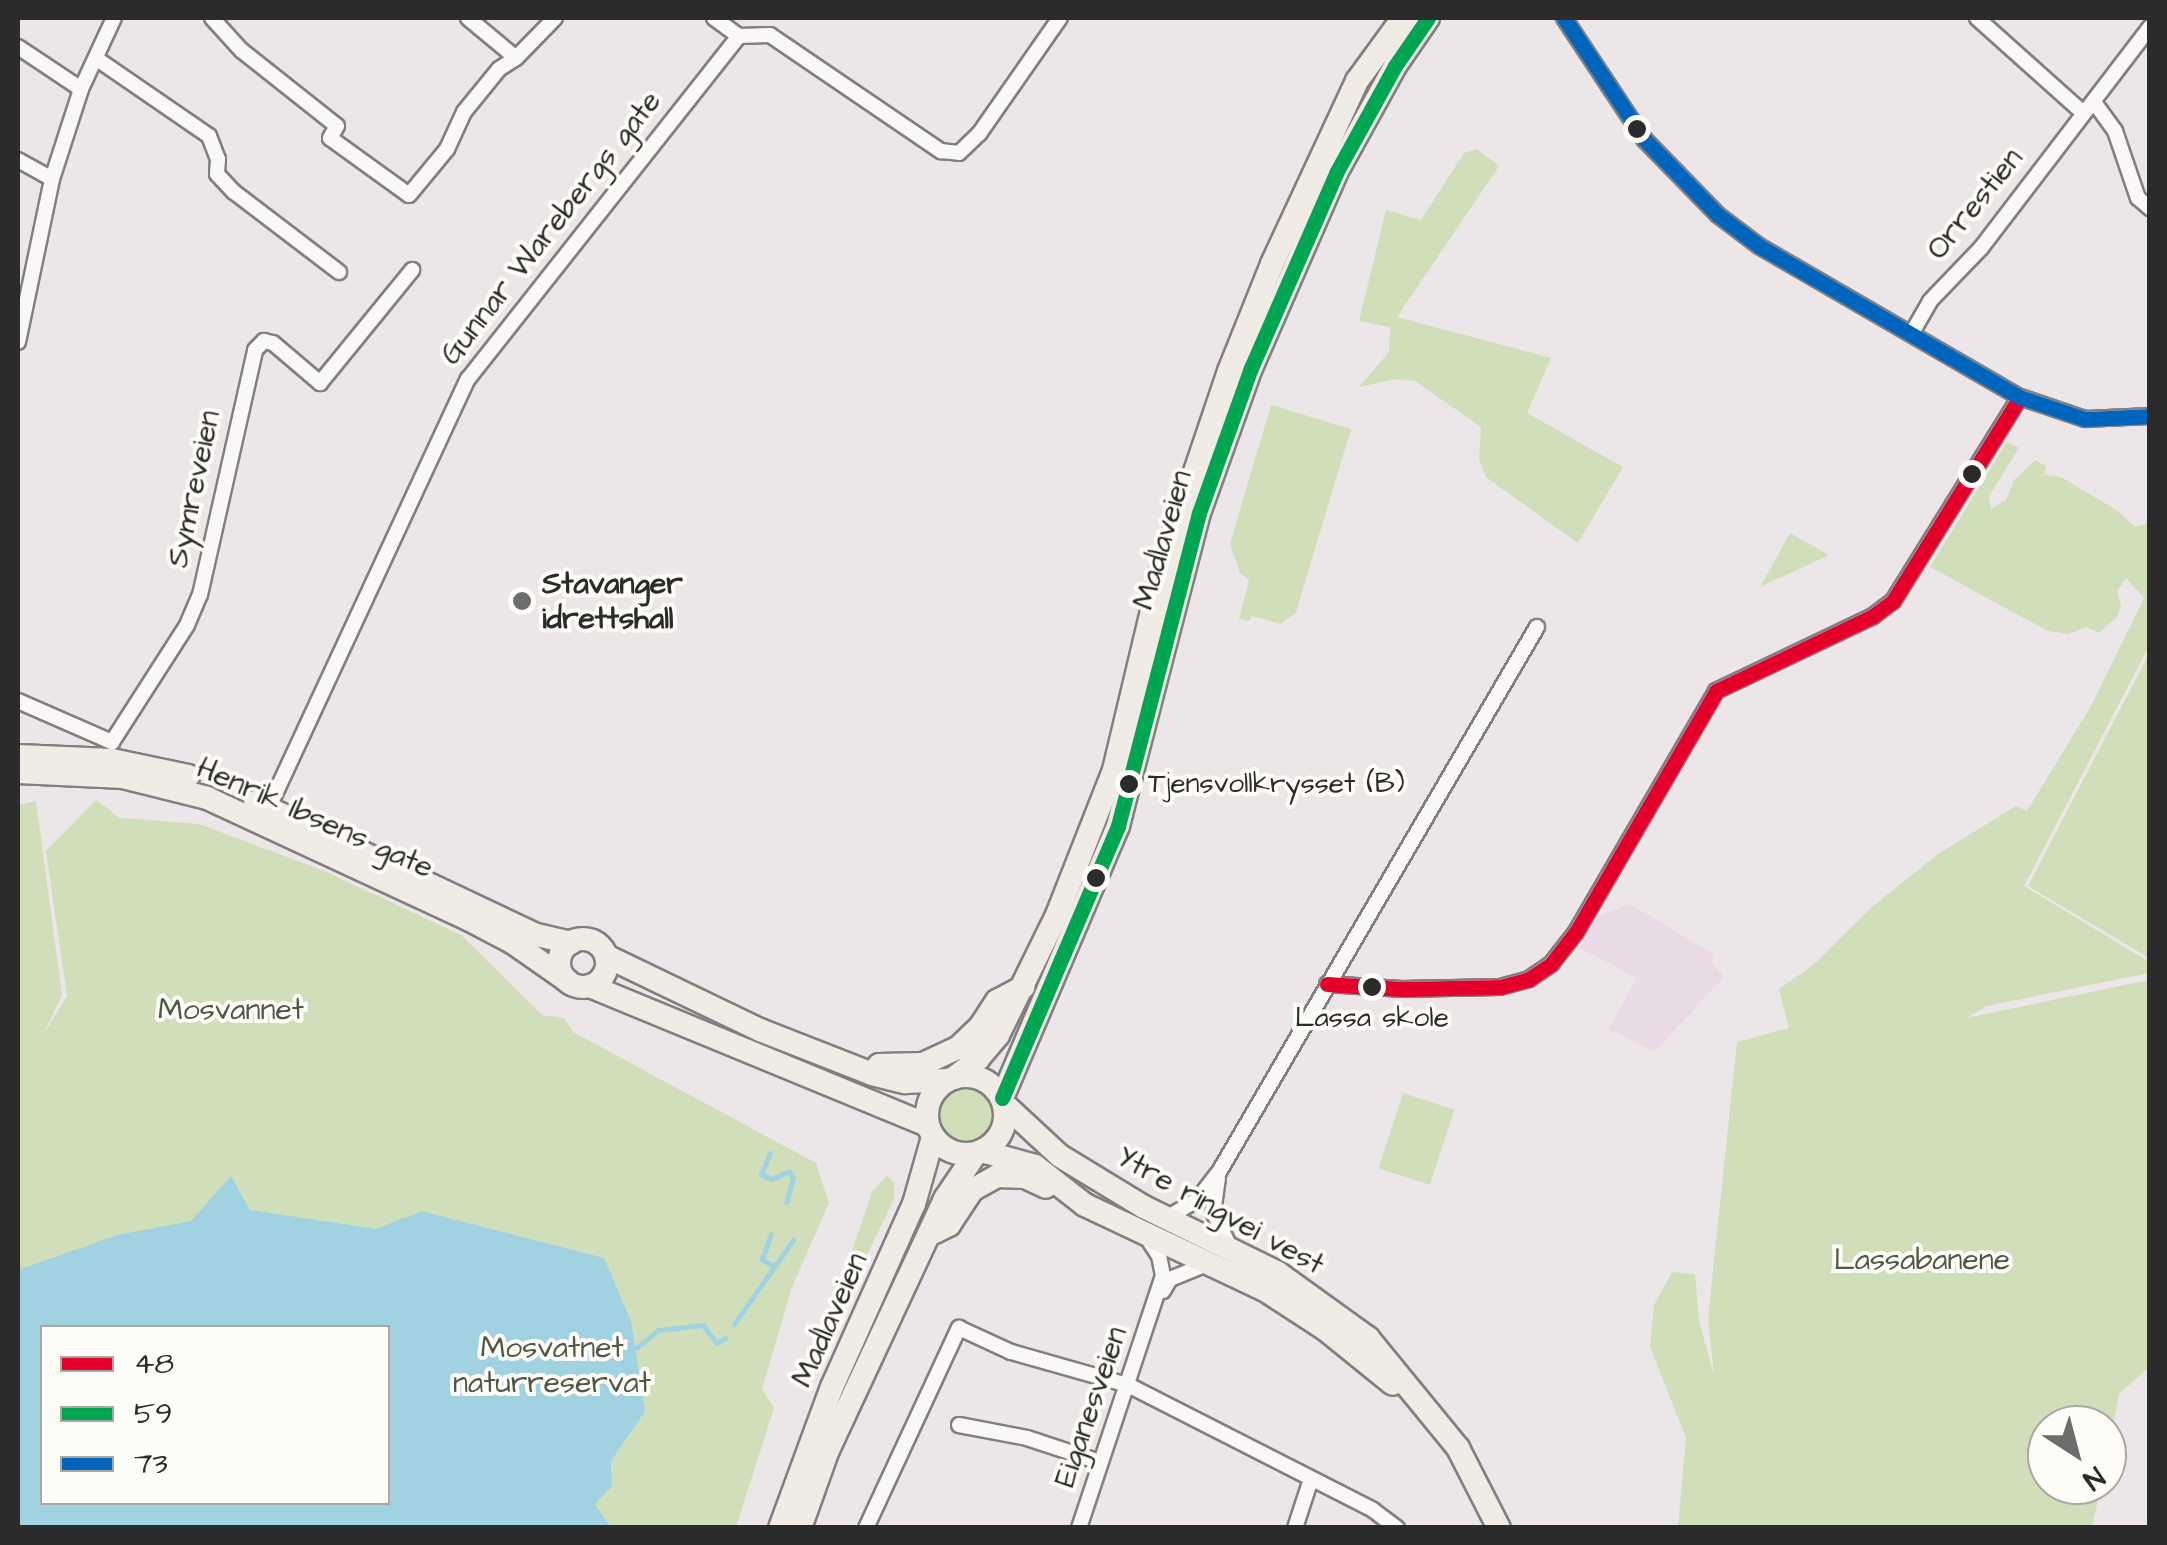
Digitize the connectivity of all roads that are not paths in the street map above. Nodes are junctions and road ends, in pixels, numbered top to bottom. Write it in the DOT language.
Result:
graph roads {
  1 [pos="114,18"];
  2 [pos="212,18"];
  3 [pos="468,18"];
  4 [pos="554,18"];
  5 [pos="714,18"];
  6 [pos="1403,18"];
  7 [pos="1428,18"];
  8 [pos="1564,18"];
  9 [pos="1977,18"];
  10 [pos="1057,19"];
  11 [pos="758,26"];
  12 [pos="2150,27"];
  13 [pos="739,36"];
  14 [pos="18,47"];
  15 [pos="516,58"];
  16 [pos="97,59"];
  17 [pos="81,89"];
  18 [pos="2088,107"];
  19 [pos="18,160"];
  20 [pos="52,179"];
  21 [pos="2150,208"];
  22 [pos="412,270"];
  23 [pos="339,272"];
  24 [pos="1912,331"];
  25 [pos="18,342"];
  26 [pos="2020,397"];
  27 [pos="2150,416"];
  28 [pos="1537,627"];
  29 [pos="18,700"];
  30 [pos="18,756"];
  31 [pos="18,772"];
  32 [pos="269,808"];
  33 [pos="571,943"];
  34 [pos="606,956"];
  35 [pos="579,984"];
  36 [pos="1327,984"];
  37 [pos="1023,987"];
  38 [pos="855,1064"];
  39 [pos="950,1079"];
  40 [pos="1004,1102"];
  41 [pos="931,1131"];
  42 [pos="979,1152"];
  43 [pos="1219,1172"];
  44 [pos="1086,1205"];
  45 [pos="1166,1218"];
  46 [pos="928,1235"];
  47 [pos="1146,1236"];
  48 [pos="1230,1246"];
  49 [pos="1210,1264"];
  50 [pos="1156,1305"];
  51 [pos="1128,1385"];
  52 [pos="959,1425"];
  53 [pos="1100,1462"];
  54 [pos="1311,1479"];
  55 [pos="780,1528"];
  56 [pos="800,1528"];
  57 [pos="866,1528"];
  58 [pos="1079,1528"];
  59 [pos="1295,1528"];
  60 [pos="1397,1528"];
  61 [pos="1488,1528"];
  62 [pos="1499,1528"];
  1 -- 16 [label="street"];
  2 -- 15 [label="street"];
  3 -- 15 [label="street"];
  4 -- 15 [label="street"];
  5 -- 13 [label="street"];
  6 -- 37 [label="main road, Madlaveien"];
  7 -- 40 [label="main road, Madlaveien"];
  8 -- 24 [label="street"];
  9 -- 18 [label="street"];
  10 -- 11 [label="street"];
  11 -- 13 [label="street"];
  12 -- 18 [label="street, Orrestien"];
  13 -- 32 [label="street, Gunnar Warebergs gate"];
  14 -- 17 [label="street"];
  16 -- 17 [label="street"];
  16 -- 23 [label="street"];
  17 -- 20 [label="street"];
  18 -- 21 [label="street"];
  18 -- 24 [label="street, Orrestien"];
  19 -- 20 [label="street"];
  20 -- 25 [label="street"];
  22 -- 29 [label="street, Symreveien"];
  24 -- 26 [label="street"];
  26 -- 27 [label="street"];
  26 -- 36 [label="street"];
  28 -- 36 [label="street"];
  30 -- 32 [label="main road, Henrik Ibsens gate"];
  31 -- 35 [label="main road, Henrik Ibsens gate"];
  32 -- 33 [label="main road, Henrik Ibsens gate"];
  33 -- 34 [label="main road"];
  33 -- 35 [label="main road"];
  34 -- 35 [label="main road"];
  34 -- 38 [label="main road"];
  35 -- 41 [label="main road, Henrik Ibsens gate"];
  36 -- 43 [label="street"];
  37 -- 38 [label="main road"];
  37 -- 39 [label="main road, Madlaveien"];
  38 -- 39 [label="main road"];
  39 -- 40 [label="main road"];
  39 -- 41 [label="main road"];
  40 -- 42 [label="main road"];
  40 -- 45 [label="main road, Ytre ringvei vest"];
  41 -- 42 [label="main road"];
  41 -- 55 [label="main road, Madlaveien"];
  42 -- 44 [label="main road, Ytre ringvei vest"];
  42 -- 46 [label="main road, Madlaveien"];
  43 -- 45 [label="street"];
  43 -- 48 [label="street"];
  44 -- 46 [label="main road"];
  44 -- 47 [label="main road, Ytre ringvei vest"];
  45 -- 48 [label="main road, Ytre ringvei vest"];
  46 -- 56 [label="main road, Madlaveien"];
  47 -- 49 [label="main road, Ytre ringvei vest"];
  47 -- 50 [label="street, Eiganesveien"];
  48 -- 62 [label="main road, Ytre ringvei vest"];
  49 -- 50 [label="street, Eiganesveien"];
  49 -- 61 [label="main road, Ytre ringvei vest"];
  50 -- 51 [label="street, Eiganesveien"];
  51 -- 53 [label="street, Eiganesveien"];
  51 -- 54 [label="street"];
  51 -- 57 [label="street"];
  52 -- 53 [label="street"];
  53 -- 58 [label="street, Eiganesveien"];
  54 -- 59 [label="street"];
  54 -- 60 [label="street"];
}
